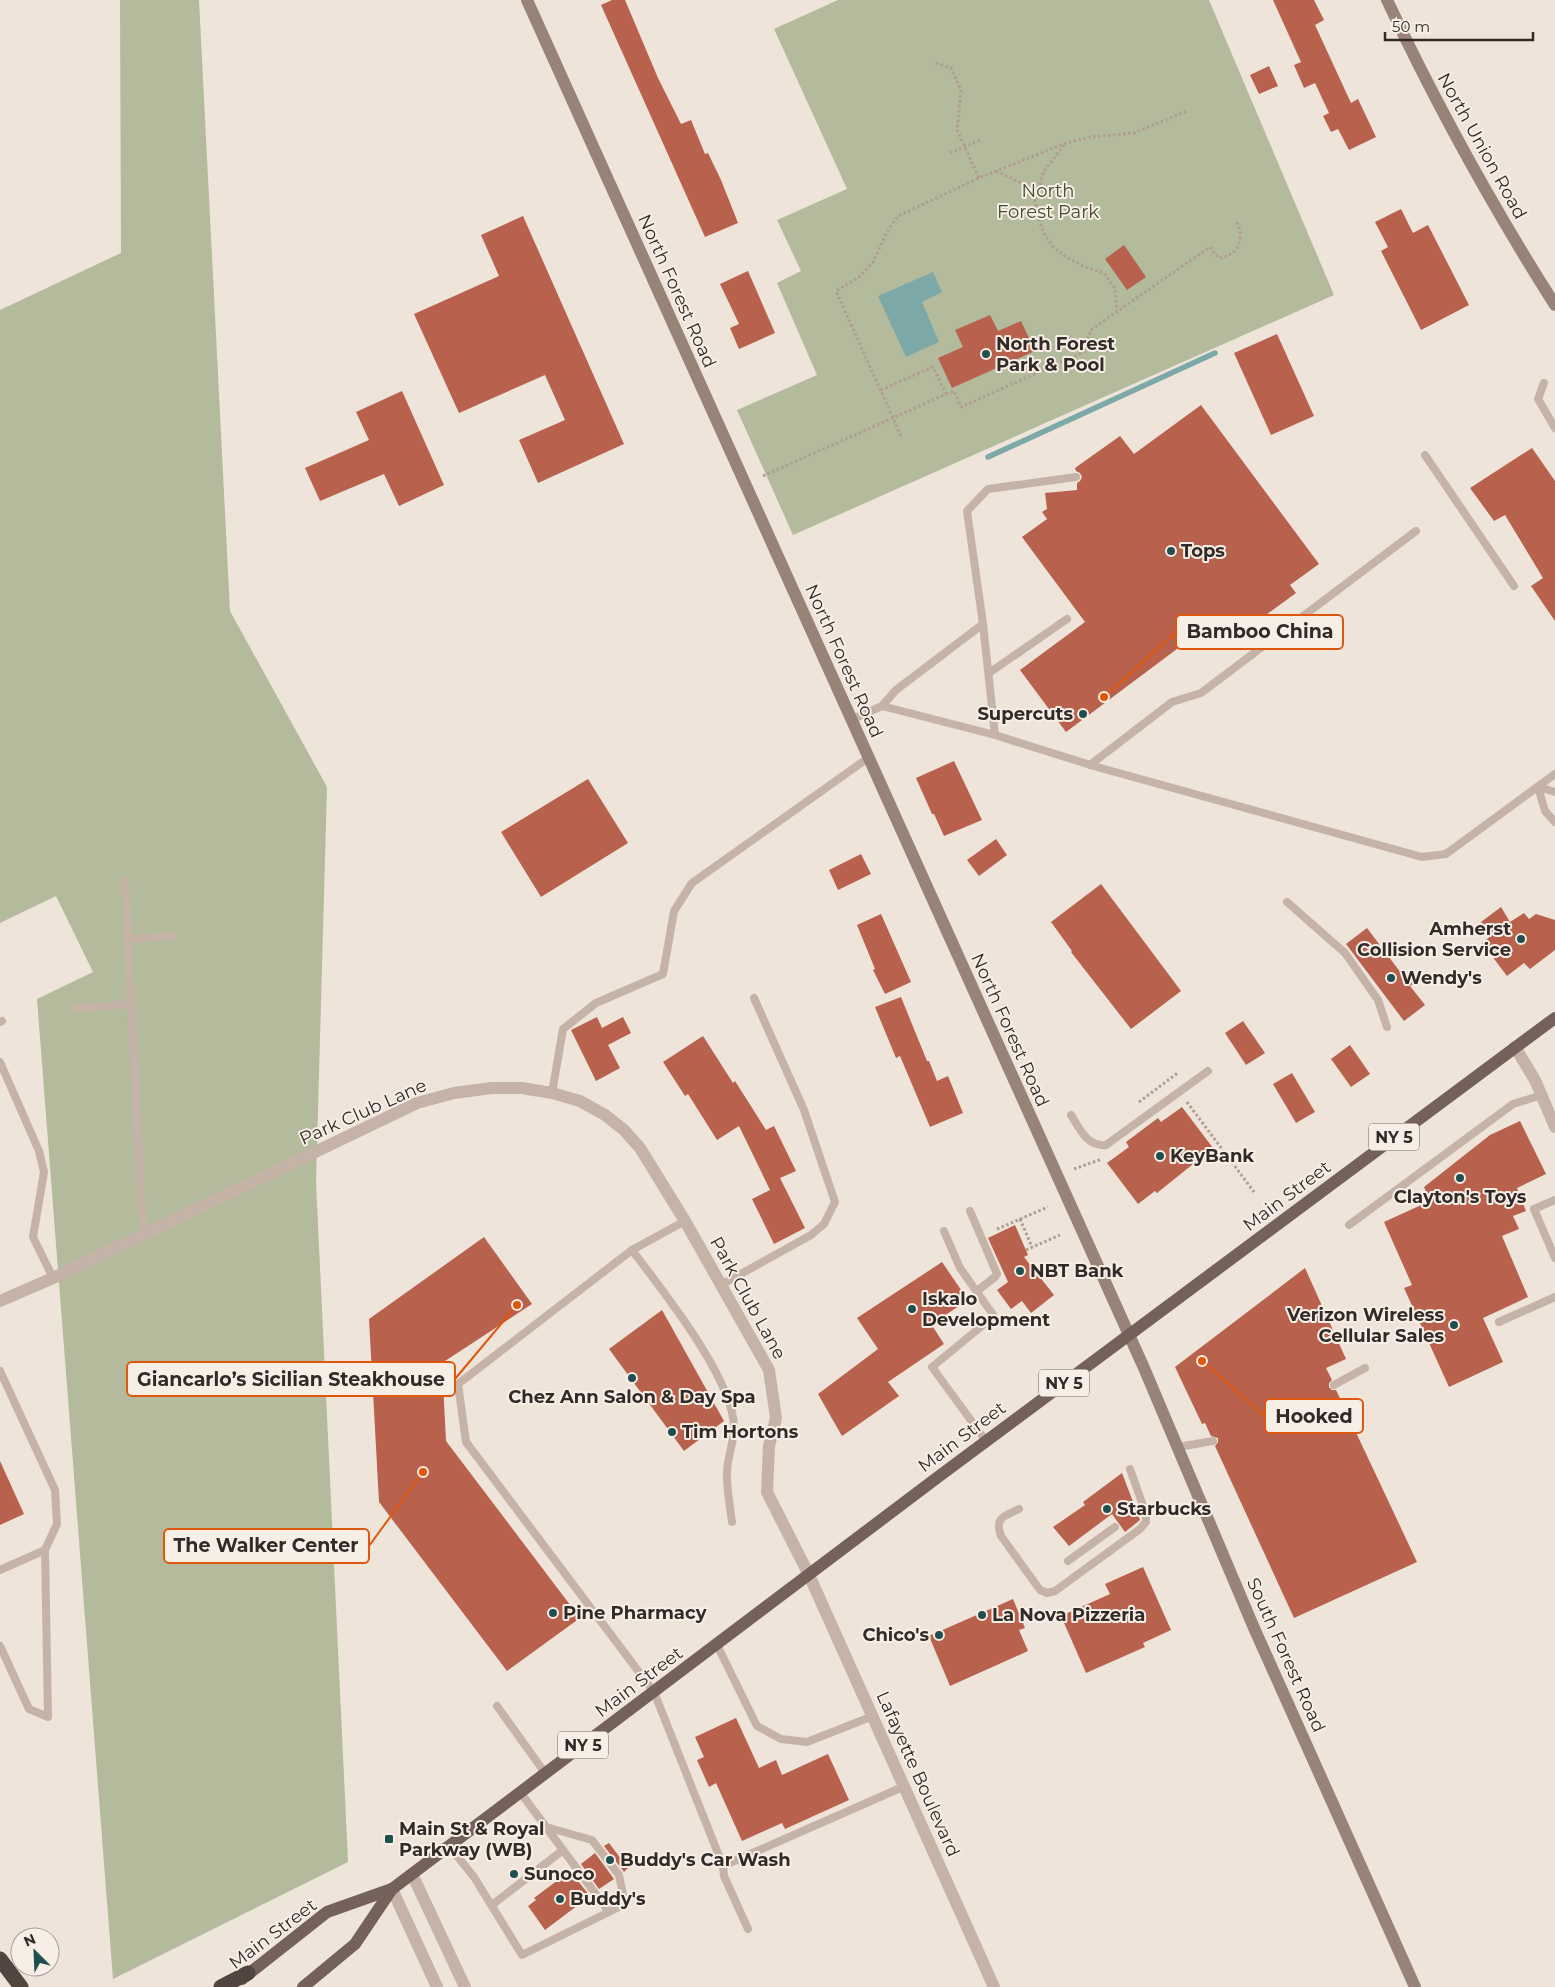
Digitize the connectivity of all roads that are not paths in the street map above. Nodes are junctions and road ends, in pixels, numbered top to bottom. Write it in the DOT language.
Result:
graph roads {
  1 [pos="527,0"];
  2 [pos="1387,0"];
  3 [pos="1555,305"];
  4 [pos="1544,384"];
  5 [pos="1555,428"];
  6 [pos="1425,455"];
  7 [pos="1076,477"];
  8 [pos="1416,531"];
  9 [pos="1514,586"];
  10 [pos="1067,620"];
  11 [pos="983,624"];
  12 [pos="989,673"];
  13 [pos="882,706"];
  14 [pos="851,720"];
  15 [pos="995,735"];
  16 [pos="868,758"];
  17 [pos="1090,765"];
  18 [pos="1555,774"];
  19 [pos="1538,787"];
  20 [pos="1555,792"];
  21 [pos="1555,822"];
  22 [pos="125,881"];
  23 [pos="1287,902"];
  24 [pos="173,936"];
  25 [pos="128,940"];
  26 [pos="754,998"];
  27 [pos="131,1004"];
  28 [pos="76,1008"];
  29 [pos="1555,1018"];
  30 [pos="1387,1027"];
  31 [pos="1515,1048"];
  32 [pos="0,1062"];
  33 [pos="1208,1071"];
  34 [pos="552,1093"];
  35 [pos="1542,1095"];
  36 [pos="1071,1115"];
  37 [pos="1555,1127"];
  38 [pos="1555,1200"];
  39 [pos="970,1211"];
  40 [pos="685,1221"];
  41 [pos="1349,1226"];
  42 [pos="944,1231"];
  43 [pos="143,1235"];
  44 [pos="632,1250"];
  45 [pos="1555,1258"];
  46 [pos="53,1278"];
  47 [pos="721,1285"];
  48 [pos="977,1291"];
  49 [pos="1555,1297"];
  50 [pos="0,1301"];
  51 [pos="1499,1322"];
  52 [pos="1129,1335"];
  53 [pos="1366,1368"];
  54 [pos="0,1371"];
  55 [pos="1334,1385"];
  56 [pos="986,1441"];
  57 [pos="1213,1441"];
  58 [pos="1178,1446"];
  59 [pos="1130,1469"];
  60 [pos="1019,1509"];
  61 [pos="732,1522"];
  62 [pos="1115,1527"];
  63 [pos="44,1550"];
  64 [pos="1068,1562"];
  65 [pos="0,1570"];
  66 [pos="809,1575"];
  67 [pos="717,1645"];
  68 [pos="0,1646"];
  69 [pos="654,1692"];
  70 [pos="497,1706"];
  71 [pos="873,1716"];
  72 [pos="545,1773"];
  73 [pos="905,1786"];
  74 [pos="520,1792"];
  75 [pos="546,1827"];
  76 [pos="449,1846"];
  77 [pos="563,1850"];
  78 [pos="723,1866"];
  79 [pos="412,1874"];
  80 [pos="392,1888"];
  81 [pos="492,1905"];
  82 [pos="609,1912"];
  83 [pos="748,1929"];
  84 [pos="0,1959"];
  85 [pos="248,1973"];
  86 [pos="21,1987"];
  87 [pos="221,1987"];
  88 [pos="232,1987"];
  89 [pos="303,1987"];
  90 [pos="437,1987"];
  91 [pos="465,1987"];
  92 [pos="994,1987"];
  93 [pos="1415,1987"];
  1 -- 14 [label="street, North Forest Road"];
  2 -- 3 [label="street, North Union Road"];
  4 -- 5 [label="lane"];
  6 -- 9 [label="lane"];
  7 -- 11 [label="lane"];
  8 -- 17 [label="lane"];
  10 -- 12 [label="lane"];
  11 -- 12 [label="lane"];
  11 -- 13 [label="lane"];
  12 -- 15 [label="lane"];
  13 -- 14 [label="lane"];
  13 -- 15 [label="lane"];
  14 -- 16 [label="street, North Forest Road"];
  15 -- 17 [label="lane"];
  16 -- 34 [label="lane"];
  16 -- 52 [label="street, North Forest Road"];
  17 -- 19 [label="lane"];
  18 -- 19 [label="lane"];
  19 -- 20 [label="lane"];
  19 -- 21 [label="lane"];
  22 -- 25 [label="lane"];
  23 -- 30 [label="lane"];
  24 -- 25 [label="lane"];
  25 -- 27 [label="lane"];
  26 -- 47 [label="lane"];
  27 -- 28 [label="lane"];
  27 -- 43 [label="lane"];
  29 -- 31 [label="main road, Main Street / NY 5"];
  31 -- 35 [label="street"];
  31 -- 52 [label="main road, Main Street / NY 5"];
  32 -- 46 [label="lane"];
  33 -- 36 [label="lane"];
  34 -- 40 [label="street, Park Club Lane"];
  34 -- 43 [label="street, Park Club Lane"];
  35 -- 37 [label="street"];
  35 -- 41 [label="lane"];
  38 -- 45 [label="lane"];
  39 -- 48 [label="lane"];
  40 -- 44 [label="lane"];
  40 -- 47 [label="street, Park Club Lane"];
  42 -- 48 [label="lane"];
  43 -- 46 [label="street, Park Club Lane"];
  44 -- 61 [label="lane"];
  44 -- 69 [label="lane"];
  46 -- 50 [label="street, Park Club Lane"];
  47 -- 66 [label="street, Park Club Lane"];
  48 -- 56 [label="lane"];
  49 -- 51 [label="lane"];
  52 -- 56 [label="main road, Main Street / NY 5"];
  52 -- 58 [label="street, South Forest Road"];
  53 -- 55 [label="lane"];
  54 -- 63 [label="lane"];
  56 -- 66 [label="main road, Main Street / NY 5"];
  57 -- 58 [label="lane"];
  58 -- 93 [label="street, South Forest Road"];
  59 -- 60 [label="lane"];
  62 -- 64 [label="lane"];
  63 -- 65 [label="lane"];
  63 -- 68 [label="lane"];
  66 -- 67 [label="main road, Main Street / NY 5"];
  66 -- 71 [label="street, Lafayette Boulevard"];
  67 -- 69 [label="main road, Main Street / NY 5"];
  67 -- 71 [label="lane"];
  69 -- 72 [label="main road, Main Street / NY 5"];
  69 -- 78 [label="lane"];
  70 -- 72 [label="lane"];
  71 -- 73 [label="street, Lafayette Boulevard"];
  72 -- 74 [label="main road, Main Street / NY 5"];
  73 -- 78 [label="lane"];
  73 -- 92 [label="street, Lafayette Boulevard"];
  74 -- 75 [label="lane"];
  74 -- 76 [label="main road, Main Street / NY 5"];
  75 -- 77 [label="lane"];
  75 -- 82 [label="lane"];
  76 -- 79 [label="main road, Main Street / NY 5"];
  76 -- 81 [label="lane"];
  77 -- 81 [label="lane"];
  77 -- 82 [label="lane"];
  78 -- 83 [label="lane"];
  79 -- 80 [label="main road, Main Street / NY 5"];
  79 -- 91 [label="street"];
  80 -- 85 [label="main road, Main Street / NY 5"];
  80 -- 89 [label="main road, Main Street / NY 5"];
  80 -- 90 [label="street"];
  81 -- 82 [label="lane"];
  84 -- 86 [label="highway"];
  85 -- 87 [label="highway"];
  85 -- 88 [label="main road, Main Street / NY 5"];
}
